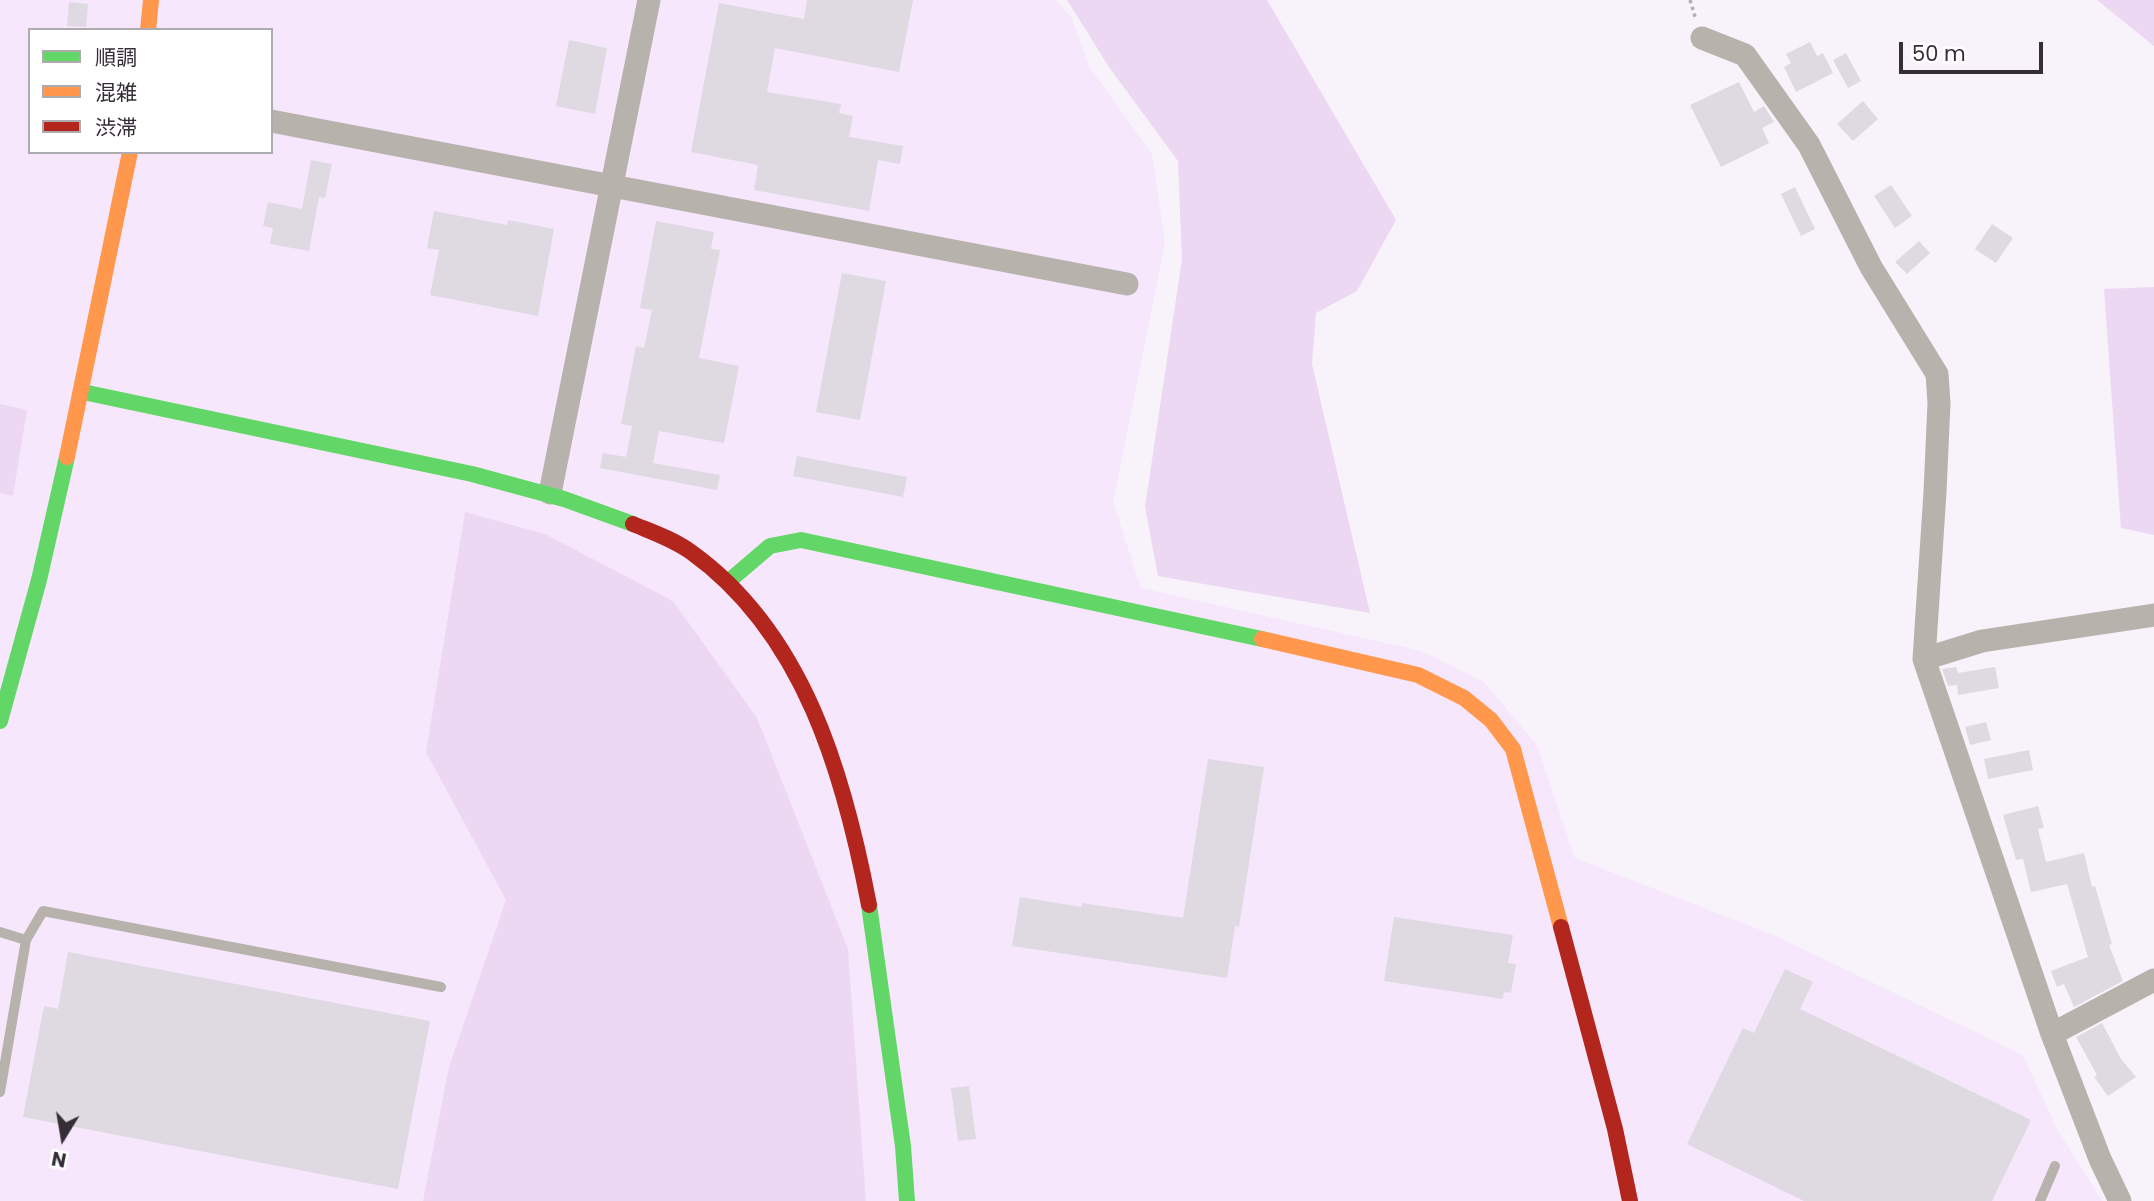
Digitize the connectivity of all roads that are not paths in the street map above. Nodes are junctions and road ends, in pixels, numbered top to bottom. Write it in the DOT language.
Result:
graph roads {
  1 [pos="151,0"];
  2 [pos="649,0"];
  3 [pos="148,28"];
  4 [pos="1702,38"];
  5 [pos="273,121"];
  6 [pos="130,154"];
  7 [pos="614,185"];
  8 [pos="1127,284"];
  9 [pos="83,392"];
  10 [pos="550,493"];
  11 [pos="729,581"];
  12 [pos="2154,615"];
  13 [pos="1924,659"];
  14 [pos="0,721"];
  15 [pos="0,932"];
  16 [pos="26,940"];
  17 [pos="2154,980"];
  18 [pos="441,987"];
  19 [pos="2052,1034"];
  20 [pos="0,1092"];
  21 [pos="2056,1166"];
  22 [pos="907,1201"];
  23 [pos="1630,1201"];
  24 [pos="2040,1201"];
  25 [pos="2120,1201"];
  1 -- 3 [label="street"];
  2 -- 7 [label="street"];
  4 -- 13 [label="street"];
  5 -- 7 [label="street"];
  6 -- 9 [label="street"];
  7 -- 8 [label="street"];
  7 -- 10 [label="street"];
  9 -- 10 [label="street"];
  9 -- 14 [label="street"];
  10 -- 11 [label="street"];
  11 -- 22 [label="street"];
  11 -- 23 [label="street"];
  12 -- 13 [label="street"];
  13 -- 19 [label="street"];
  15 -- 16 [label="lane"];
  16 -- 18 [label="lane"];
  16 -- 20 [label="lane"];
  17 -- 19 [label="street"];
  19 -- 25 [label="street"];
  21 -- 24 [label="lane"];
}
